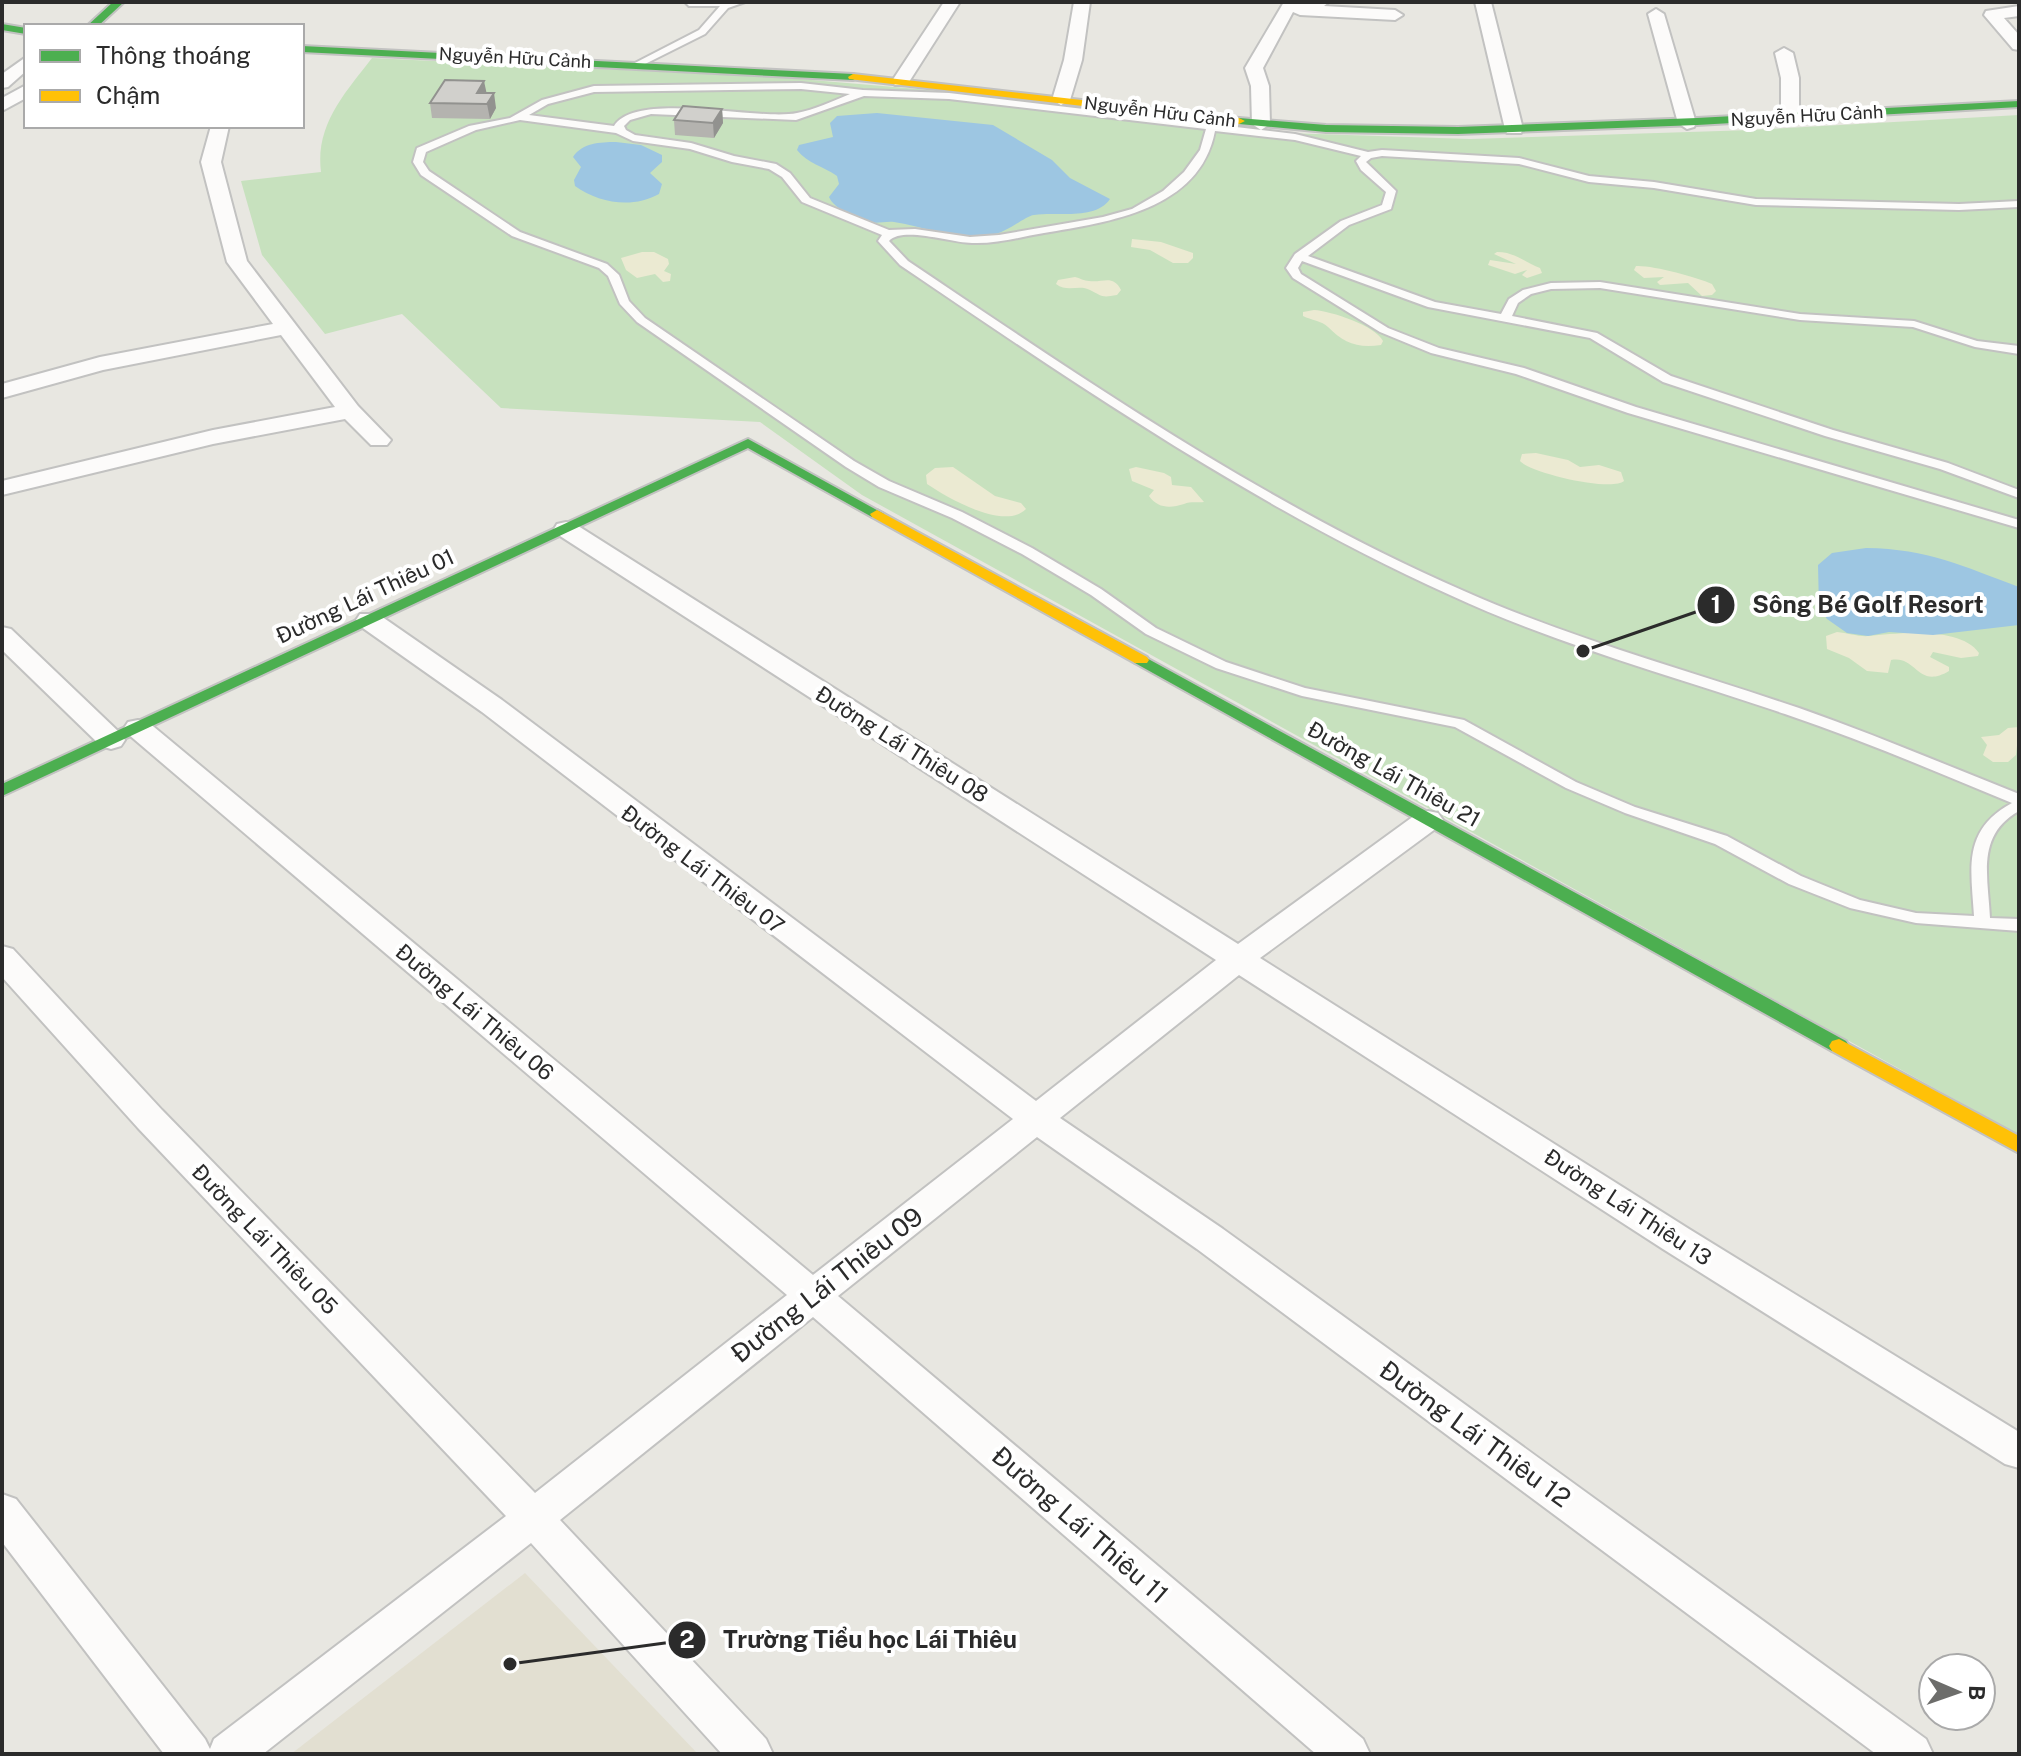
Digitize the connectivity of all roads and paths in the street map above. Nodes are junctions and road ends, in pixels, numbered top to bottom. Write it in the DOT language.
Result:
graph roads {
  1 [pos="119,2"];
  2 [pos="741,2"];
  3 [pos="952,2"];
  4 [pos="1082,2"];
  5 [pos="1266,2"];
  6 [pos="1321,2"];
  7 [pos="1483,2"];
  8 [pos="689,3"];
  9 [pos="725,6"];
  10 [pos="1289,6"];
  11 [pos="2019,11"];
  12 [pos="1656,14"];
  13 [pos="1395,15"];
  14 [pos="94,24"];
  15 [pos="2,27"];
  16 [pos="24,31"];
  17 [pos="2019,45"];
  18 [pos="304,49"];
  19 [pos="1784,53"];
  20 [pos="24,64"];
  21 [pos="638,64"];
  22 [pos="901,81"];
  23 [pos="2,83"];
  24 [pos="24,91"];
  25 [pos="863,93"];
  26 [pos="1061,100"];
  27 [pos="2019,104"];
  28 [pos="2,106"];
  29 [pos="520,117"];
  30 [pos="1790,117"];
  31 [pos="1687,123"];
  32 [pos="1261,124"];
  33 [pos="220,128"];
  34 [pos="1211,128"];
  35 [pos="1514,129"];
  36 [pos="620,130"];
  37 [pos="1368,155"];
  38 [pos="2019,204"];
  39 [pos="889,234"];
  40 [pos="1299,256"];
  41 [pos="1505,319"];
  42 [pos="286,328"];
  43 [pos="2019,350"];
  44 [pos="2,391"];
  45 [pos="350,411"];
  46 [pos="379,440"];
  47 [pos="748,443"];
  48 [pos="2,488"];
  49 [pos="2019,494"];
  50 [pos="2019,524"];
  51 [pos="566,529"];
  52 [pos="369,620"];
  53 [pos="2,635"];
  54 [pos="124,734"];
  55 [pos="2,791"];
  56 [pos="2019,803"];
  57 [pos="1428,820"];
  58 [pos="1982,921"];
  59 [pos="2019,925"];
  60 [pos="2,957"];
  61 [pos="1239,958"];
  62 [pos="1036,1119"];
  63 [pos="2019,1145"];
  64 [pos="813,1296"];
  65 [pos="2019,1452"];
  66 [pos="2,1511"];
  67 [pos="533,1518"];
  68 [pos="190,1754"];
  69 [pos="229,1754"];
  70 [pos="751,1754"];
  71 [pos="1348,1754"];
  72 [pos="1911,1754"];
  1 -- 14 [label="street"];
  2 -- 9 [label="lane"];
  3 -- 22 [label="street"];
  4 -- 26 [label="street"];
  5 -- 10 [label="street"];
  6 -- 10 [label="street"];
  7 -- 35 [label="street"];
  8 -- 9 [label="lane"];
  9 -- 21 [label="lane"];
  10 -- 13 [label="street"];
  10 -- 32 [label="street"];
  11 -- 17 [label="street"];
  12 -- 31 [label="street"];
  15 -- 16 [label="street"];
  18 -- 21 [label="street, Nguyễn Hữu Cảnh"];
  19 -- 30 [label="street"];
  20 -- 23 [label="street"];
  21 -- 22 [label="street, Nguyễn Hữu Cảnh"];
  22 -- 26 [label="street, Nguyễn Hữu Cảnh"];
  24 -- 28 [label="street"];
  25 -- 29 [label="lane"];
  25 -- 34 [label="lane"];
  25 -- 36 [label="lane"];
  26 -- 32 [label="street, Nguyễn Hữu Cảnh"];
  27 -- 30 [label="street, Nguyễn Hữu Cảnh"];
  29 -- 36 [label="lane"];
  29 -- 58 [label="lane"];
  30 -- 31 [label="street, Nguyễn Hữu Cảnh"];
  31 -- 35 [label="street, Nguyễn Hữu Cảnh"];
  32 -- 35 [label="street, Nguyễn Hữu Cảnh"];
  33 -- 42 [label="street"];
  34 -- 37 [label="lane"];
  34 -- 39 [label="lane"];
  36 -- 39 [label="lane"];
  37 -- 38 [label="lane"];
  37 -- 40 [label="lane"];
  39 -- 56 [label="lane"];
  40 -- 41 [label="lane"];
  40 -- 50 [label="lane"];
  41 -- 43 [label="lane"];
  41 -- 49 [label="lane"];
  42 -- 44 [label="street"];
  42 -- 45 [label="street"];
  45 -- 46 [label="street"];
  45 -- 48 [label="street"];
  47 -- 51 [label="street, Đường Lái Thiêu 01"];
  47 -- 57 [label="street, Đường Lái Thiêu 21"];
  51 -- 52 [label="street, Đường Lái Thiêu 01"];
  51 -- 61 [label="street, Đường Lái Thiêu 08"];
  52 -- 54 [label="street, Đường Lái Thiêu 01"];
  52 -- 62 [label="street, Đường Lái Thiêu 07"];
  53 -- 54 [label="street, Đường Lái Thiêu 06"];
  54 -- 55 [label="street, Đường Lái Thiêu 01"];
  54 -- 64 [label="street, Đường Lái Thiêu 06"];
  56 -- 58 [label="lane"];
  57 -- 61 [label="street, Đường Lái Thiêu 09"];
  57 -- 63 [label="street, Đường Lái Thiêu 21"];
  58 -- 59 [label="lane"];
  60 -- 67 [label="street, Đường Lái Thiêu 05"];
  61 -- 62 [label="street, Đường Lái Thiêu 09"];
  61 -- 65 [label="street, Đường Lái Thiêu 13"];
  62 -- 64 [label="street, Đường Lái Thiêu 09"];
  62 -- 72 [label="street, Đường Lái Thiêu 12"];
  64 -- 67 [label="street, Đường Lái Thiêu 09"];
  64 -- 71 [label="street, Đường Lái Thiêu 11"];
  66 -- 68 [label="street"];
  67 -- 69 [label="street, Đường Lái Thiêu 09"];
  67 -- 70 [label="street, Đường Lái Thiêu 05"];
}
